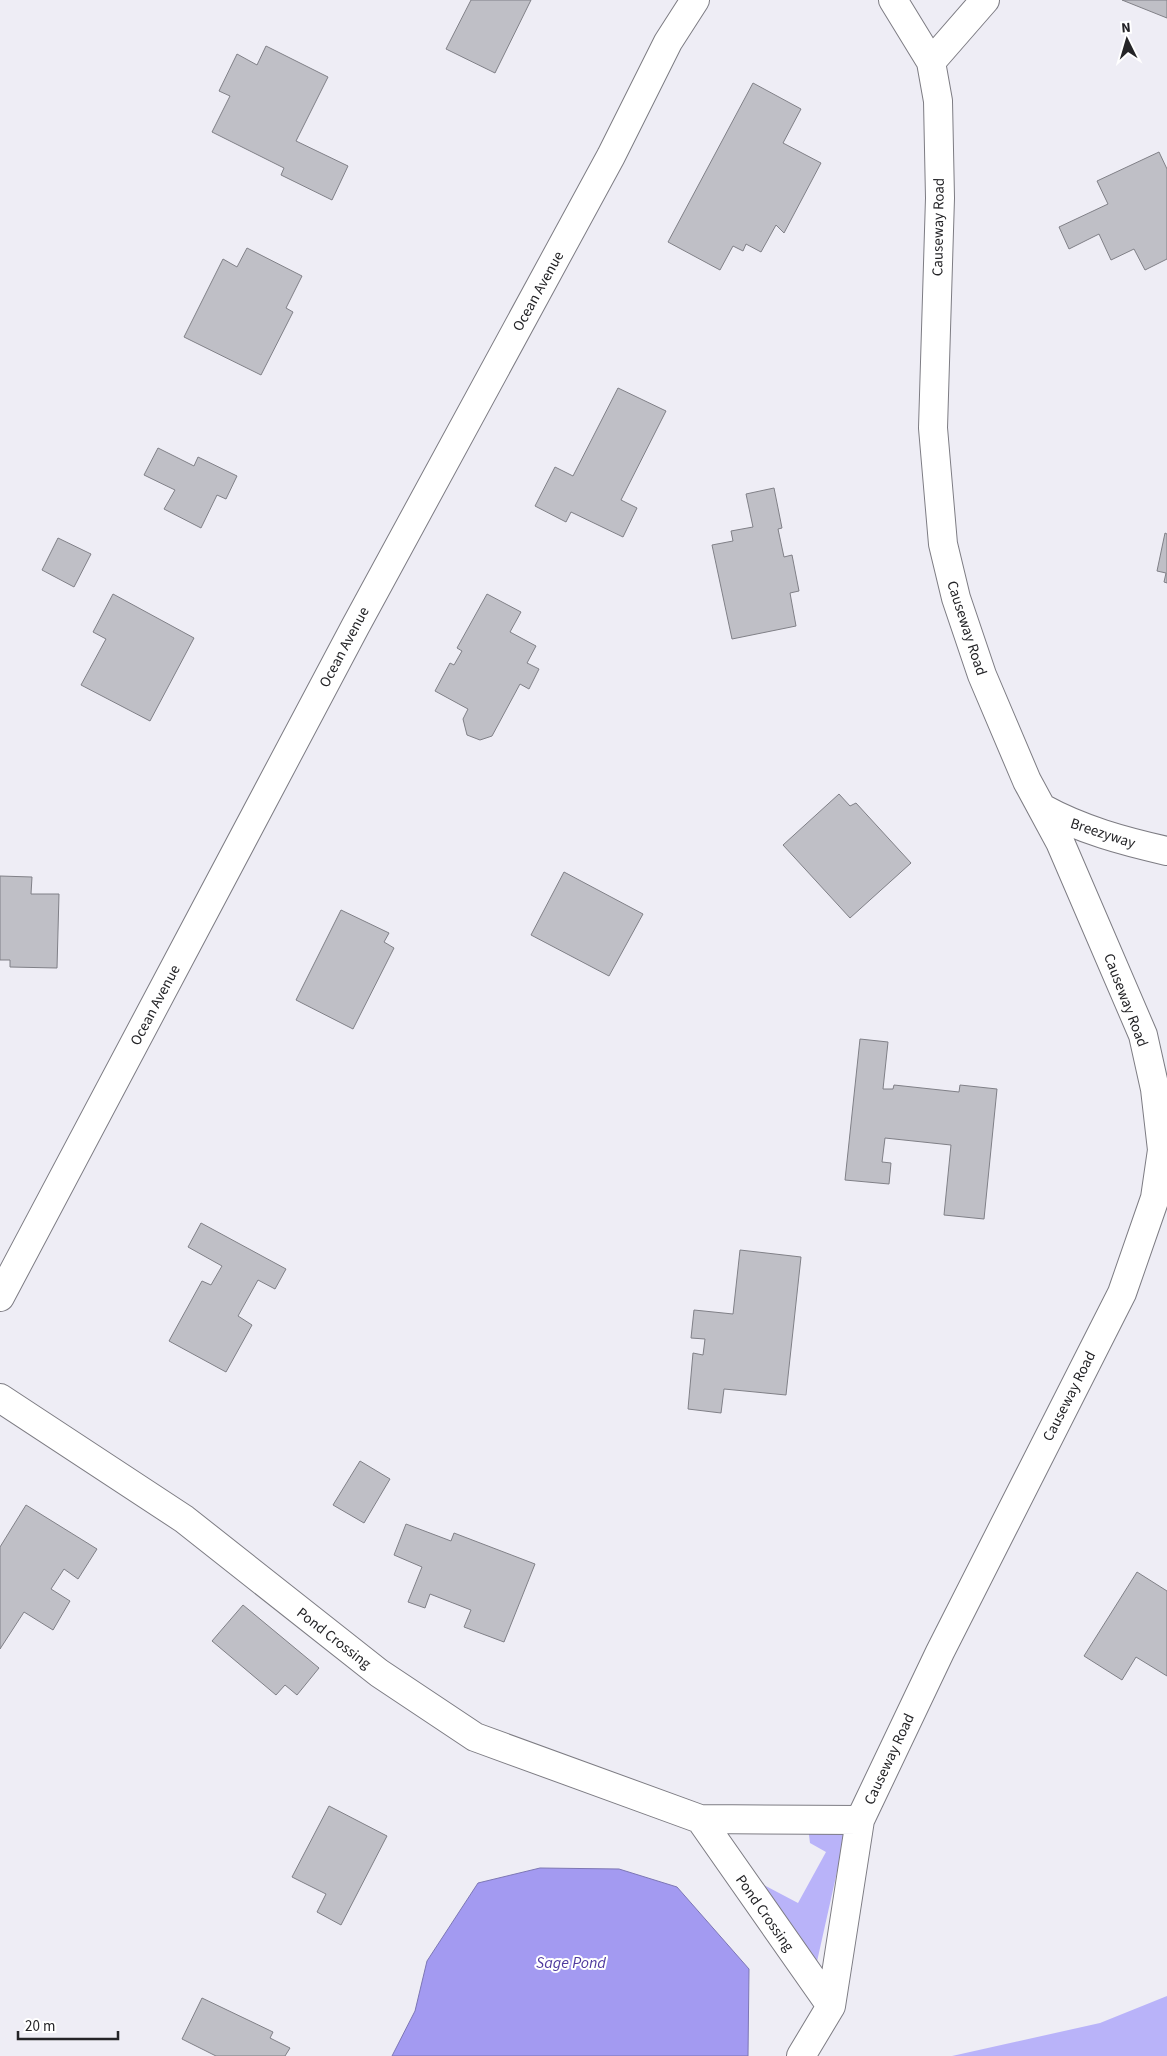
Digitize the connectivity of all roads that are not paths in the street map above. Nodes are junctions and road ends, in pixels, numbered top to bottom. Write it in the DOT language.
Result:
graph roads {
  1 [pos="695,0"];
  2 [pos="893,0"];
  3 [pos="985,0"];
  4 [pos="932,62"];
  5 [pos="1042,808"];
  6 [pos="1167,851"];
  7 [pos="0,1297"];
  8 [pos="0,1398"];
  9 [pos="700,1819"];
  10 [pos="860,1820"];
  11 [pos="831,2006"];
  12 [pos="801,2056"];
  1 -- 7 [label="street, Ocean Avenue"];
  2 -- 4 [label="street, Causeway Road"];
  3 -- 4 [label="street"];
  4 -- 5 [label="street, Causeway Road"];
  5 -- 6 [label="street, Breezyway"];
  5 -- 10 [label="street, Causeway Road"];
  8 -- 9 [label="street, Pond Crossing"];
  9 -- 10 [label="street, Pond Crossing"];
  9 -- 11 [label="street, Pond Crossing"];
  10 -- 11 [label="street, Causeway Road"];
  11 -- 12 [label="street, Causeway Road"];
}
